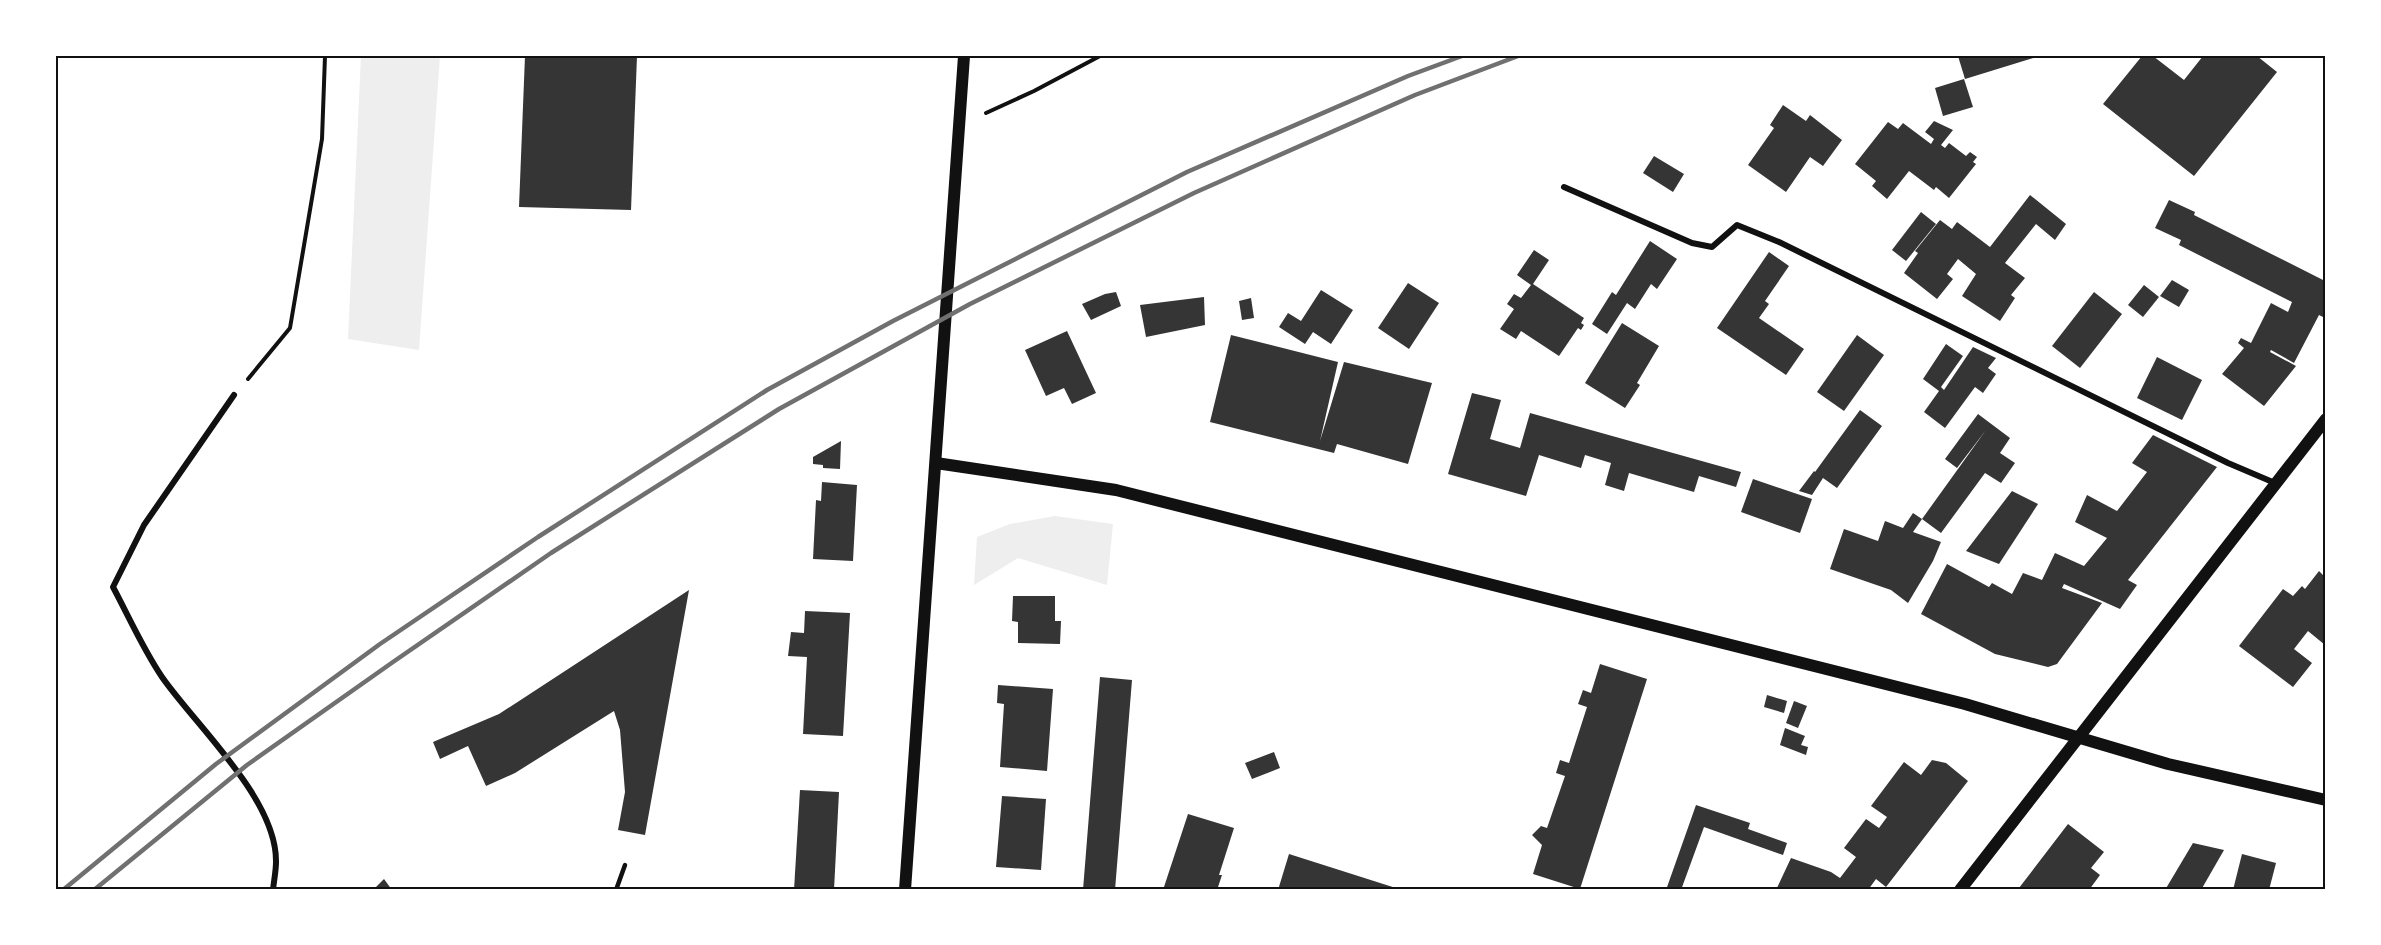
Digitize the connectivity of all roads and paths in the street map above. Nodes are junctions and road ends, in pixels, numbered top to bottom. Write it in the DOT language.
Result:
graph roads {
  1 [pos="325,56"];
  2 [pos="964,56"];
  3 [pos="1100,56"];
  4 [pos="959,126"];
  5 [pos="1564,187"];
  6 [pos="234,395"];
  7 [pos="2325,419"];
  8 [pos="936,463"];
  9 [pos="2276,484"];
  10 [pos="2079,738"];
  11 [pos="2325,800"];
  12 [pos="625,865"];
  13 [pos="273,890"];
  14 [pos="616,890"];
  15 [pos="905,890"];
  16 [pos="1960,890"];
  1 -- 6 [label="path"];
  2 -- 4 [label="main road"];
  3 -- 4 [label="path"];
  4 -- 8 [label="main road"];
  5 -- 9 [label="street"];
  6 -- 13 [label="street"];
  7 -- 9 [label="main road"];
  8 -- 10 [label="main road"];
  8 -- 15 [label="main road"];
  9 -- 10 [label="main road"];
  10 -- 11 [label="main road"];
  10 -- 16 [label="main road"];
  12 -- 14 [label="lane"];
}
